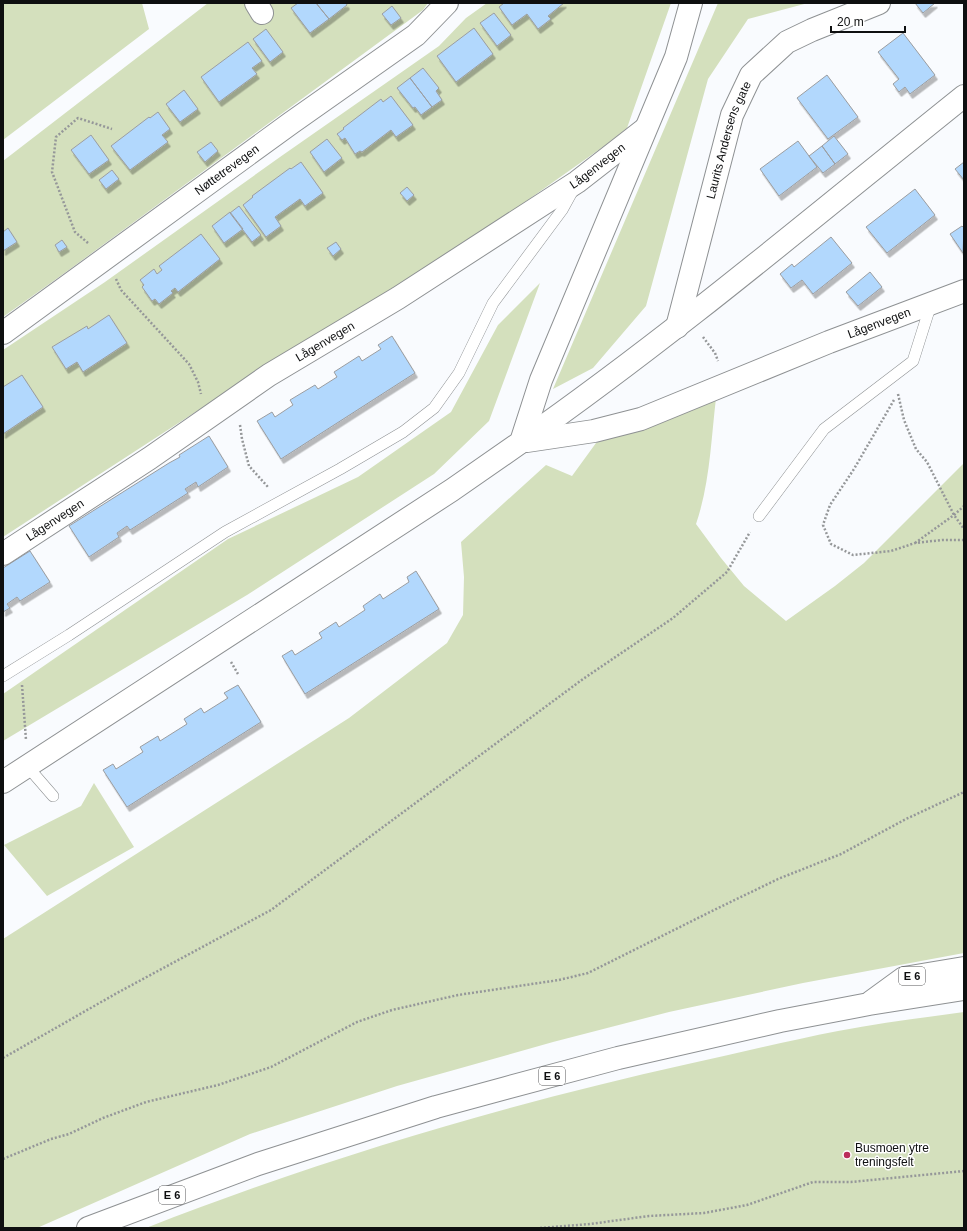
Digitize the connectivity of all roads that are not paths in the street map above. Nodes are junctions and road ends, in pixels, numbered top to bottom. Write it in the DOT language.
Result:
graph roads {
  1 [pos="447,3"];
  2 [pos="691,3"];
  3 [pos="879,3"];
  4 [pos="964,96"];
  5 [pos="646,129"];
  6 [pos="577,182"];
  7 [pos="964,291"];
  8 [pos="931,304"];
  9 [pos="684,321"];
  10 [pos="3,333"];
  11 [pos="522,442"];
  12 [pos="759,516"];
  13 [pos="3,554"];
  14 [pos="3,676"];
  15 [pos="27,766"];
  16 [pos="3,782"];
  17 [pos="53,796"];
  18 [pos="964,968"];
  19 [pos="964,989"];
  20 [pos="869,1004"];
  21 [pos="88,1228"];
  1 -- 10 [label="main road, Nøttetrevegen"];
  2 -- 5 [label="main road, Lågenvegen"];
  3 -- 9 [label="main road, Laurits Andersens gate"];
  4 -- 9 [label="main road"];
  5 -- 6 [label="main road, Lågenvegen"];
  5 -- 11 [label="main road, Lågenvegen"];
  6 -- 13 [label="main road, Lågenvegen"];
  6 -- 14 [label="lane"];
  7 -- 8 [label="main road, Lågenvegen"];
  8 -- 11 [label="main road, Lågenvegen"];
  8 -- 12 [label="lane"];
  9 -- 11 [label="main road"];
  11 -- 15 [label="main road, Lågenvegen"];
  15 -- 16 [label="main road, Lågenvegen"];
  15 -- 17 [label="lane"];
  18 -- 20 [label="main road, E 6"];
  19 -- 20 [label="main road, E 6"];
  20 -- 21 [label="main road, E 6"];
}
